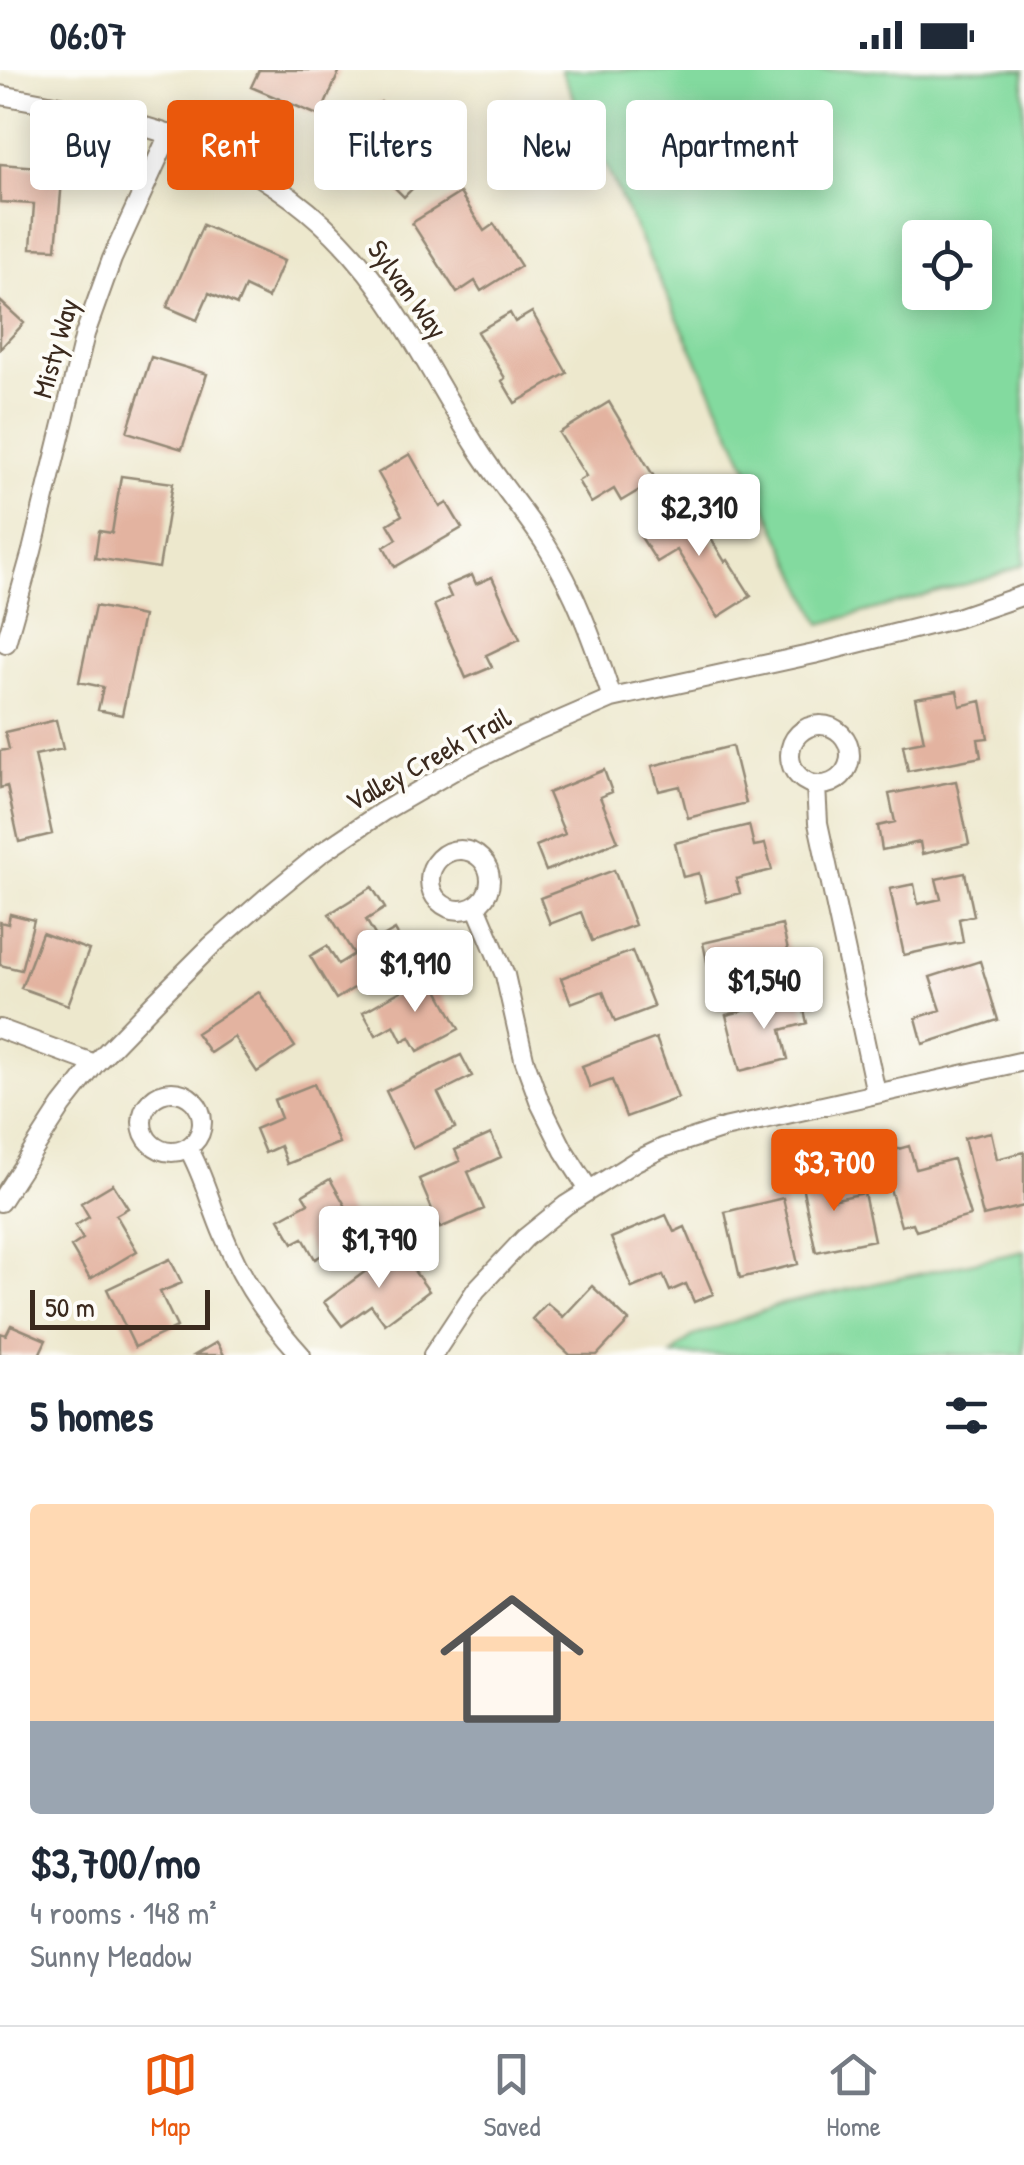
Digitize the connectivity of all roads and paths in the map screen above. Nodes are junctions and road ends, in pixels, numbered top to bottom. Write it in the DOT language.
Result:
graph roads {
  1 [pos="0,96"];
  2 [pos="167,133"];
  3 [pos="167,138"];
  4 [pos="282,190"];
  5 [pos="1024,595"];
  6 [pos="6,643"];
  7 [pos="612,698"];
  8 [pos="816,786"];
  9 [pos="476,906"];
  10 [pos="0,1029"];
  11 [pos="1024,1061"];
  12 [pos="95,1064"];
  13 [pos="876,1093"];
  14 [pos="188,1148"];
  15 [pos="588,1190"];
  16 [pos="0,1202"];
  17 [pos="302,1355"];
  18 [pos="434,1355"];
  1 -- 2 [label="street, Sylvan Way"];
  3 -- 6 [label="street, Misty Way"];
  4 -- 7 [label="street, Sylvan Way"];
  5 -- 7 [label="street, Valley Creek Trail"];
  7 -- 12 [label="street, Valley Creek Trail"];
  8 -- 13 [label="street"];
  9 -- 15 [label="street"];
  10 -- 12 [label="street"];
  11 -- 13 [label="street"];
  12 -- 16 [label="street, Valley Creek Trail"];
  13 -- 15 [label="street"];
  14 -- 17 [label="street"];
  15 -- 18 [label="street"];
}
